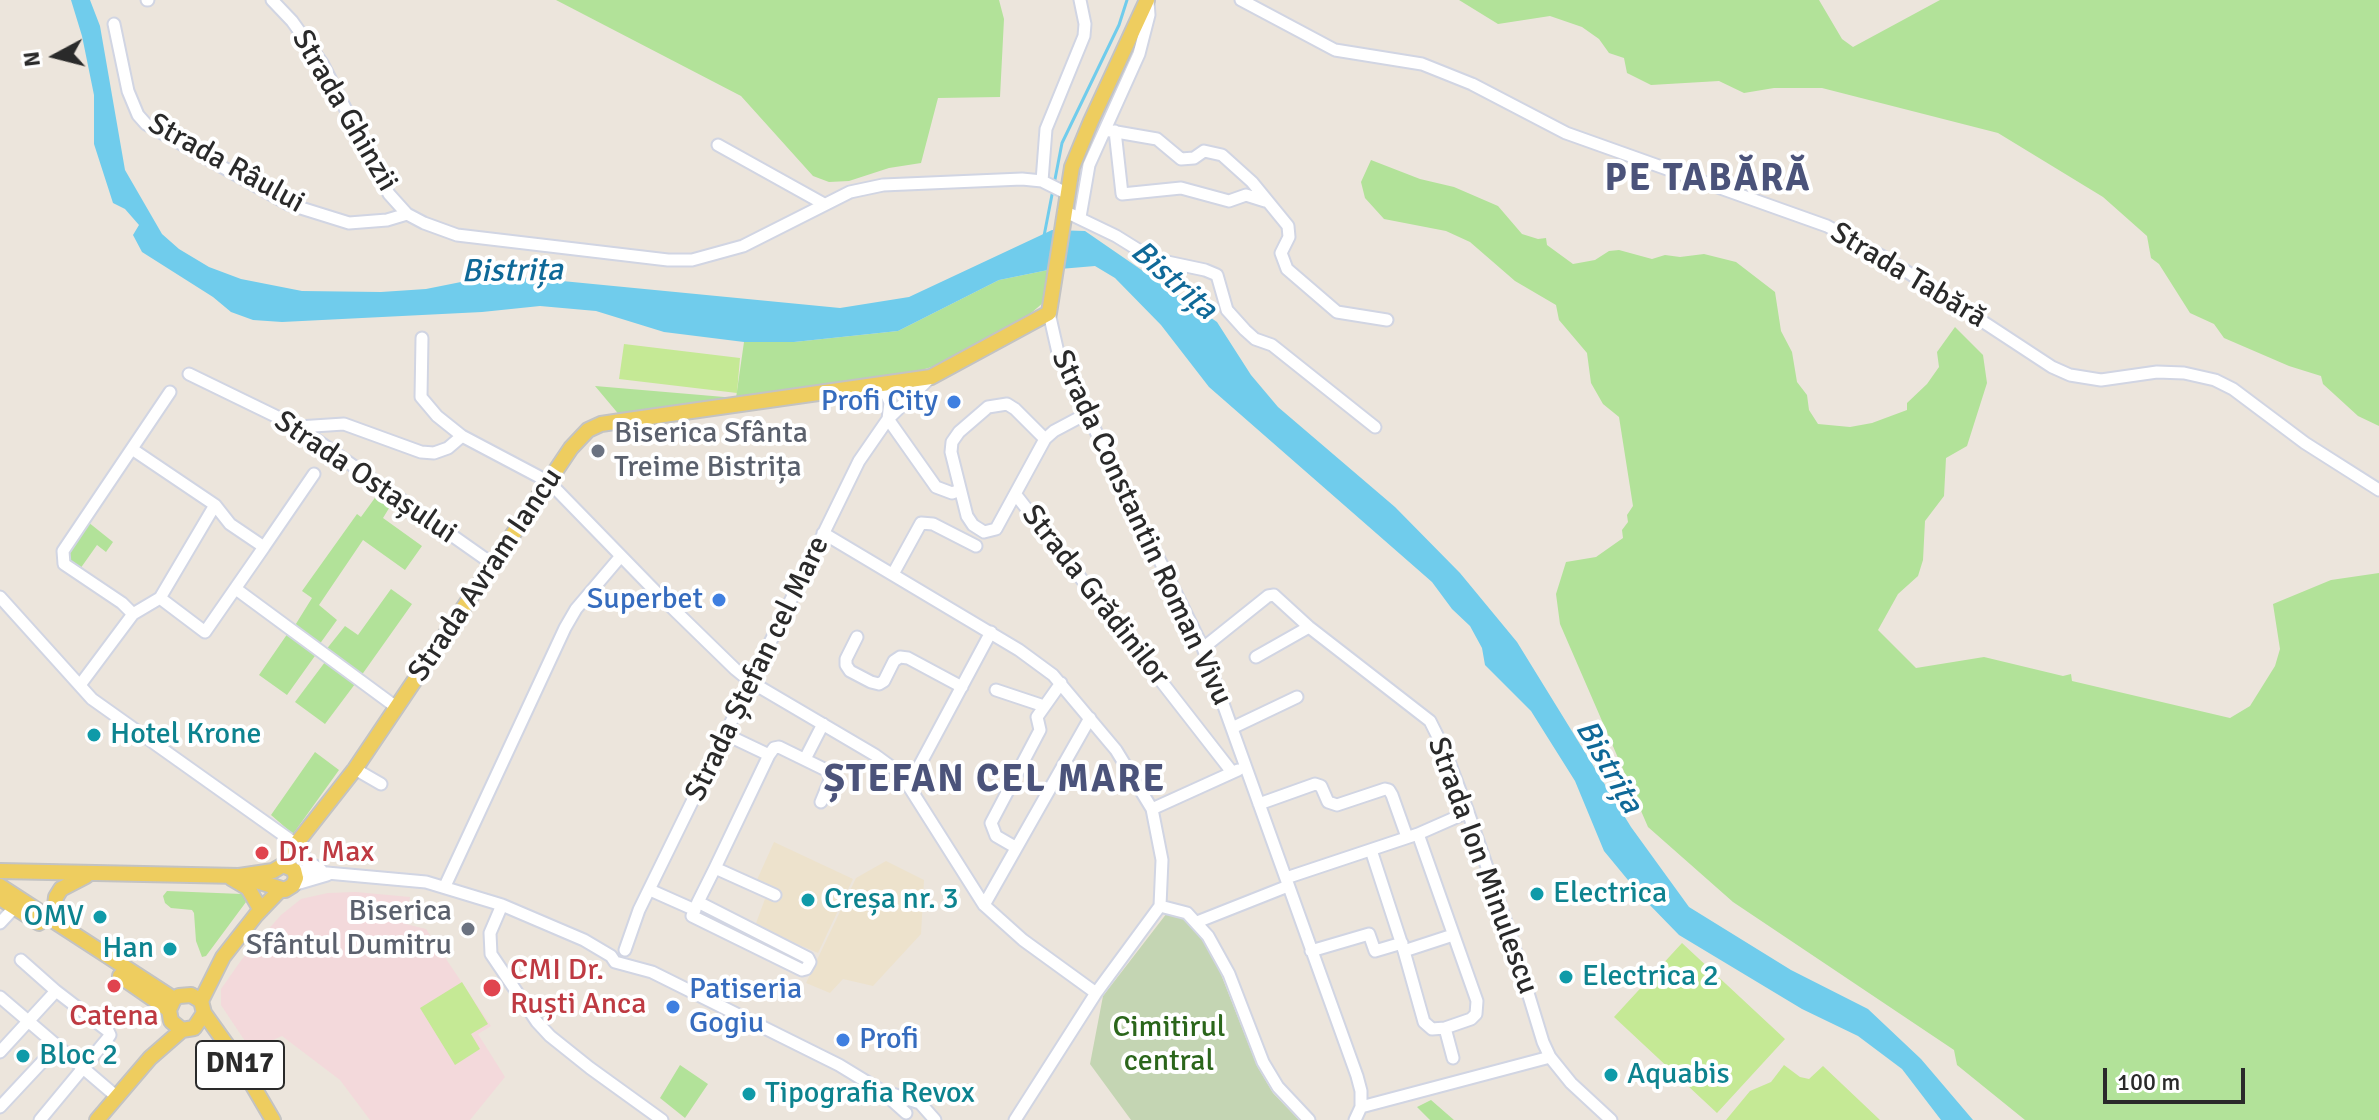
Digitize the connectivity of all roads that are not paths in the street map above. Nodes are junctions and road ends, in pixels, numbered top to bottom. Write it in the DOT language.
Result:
graph roads {
  1 [pos="272,0"];
  2 [pos="1080,0"];
  3 [pos="1147,0"];
  4 [pos="1241,0"];
  5 [pos="114,24"];
  6 [pos="1110,130"];
  7 [pos="718,145"];
  8 [pos="1044,182"];
  9 [pos="1064,191"];
  10 [pos="1265,201"];
  11 [pos="824,204"];
  12 [pos="1064,211"];
  13 [pos="407,214"];
  14 [pos="1080,217"];
  15 [pos="1049,313"];
  16 [pos="1387,320"];
  17 [pos="422,338"];
  18 [pos="189,374"];
  19 [pos="931,377"];
  20 [pos="873,386"];
  21 [pos="170,392"];
  22 [pos="1086,414"];
  23 [pos="888,419"];
  24 [pos="298,427"];
  25 [pos="1375,427"];
  26 [pos="462,436"];
  27 [pos="1045,439"];
  28 [pos="132,449"];
  29 [pos="314,474"];
  30 [pos="549,482"];
  31 [pos="960,490"];
  32 [pos="2379,490"];
  33 [pos="1016,495"];
  34 [pos="215,505"];
  35 [pos="823,533"];
  36 [pos="976,546"];
  37 [pos="264,547"];
  38 [pos="621,556"];
  39 [pos="494,565"];
  40 [pos="893,574"];
  41 [pos="236,589"];
  42 [pos="160,598"];
  43 [pos="2,603"];
  44 [pos="133,614"];
  45 [pos="1309,627"];
  46 [pos="991,632"];
  47 [pos="857,637"];
  48 [pos="1203,648"];
  49 [pos="1256,657"];
  50 [pos="751,682"];
  51 [pos="1061,683"];
  52 [pos="80,685"];
  53 [pos="962,687"];
  54 [pos="996,690"];
  55 [pos="1297,697"];
  56 [pos="1044,706"];
  57 [pos="396,707"];
  58 [pos="1090,718"];
  59 [pos="823,724"];
  60 [pos="1232,728"];
  61 [pos="727,735"];
  62 [pos="769,755"];
  63 [pos="805,759"];
  64 [pos="1246,767"];
  65 [pos="355,769"];
  66 [pos="1232,772"];
  67 [pos="381,784"];
  68 [pos="909,785"];
  69 [pos="821,802"];
  70 [pos="1259,804"];
  71 [pos="1152,809"];
  72 [pos="1468,812"];
  73 [pos="1413,836"];
  74 [pos="295,845"];
  75 [pos="1015,847"];
  76 [pos="1371,850"];
  77 [pos="715,868"];
  78 [pos="0,871"];
  79 [pos="92,873"];
  80 [pos="330,873"];
  81 [pos="219,876"];
  82 [pos="281,877"];
  83 [pos="1287,882"];
  84 [pos="0,886"];
  85 [pos="445,886"];
  86 [pos="650,890"];
  87 [pos="775,895"];
  88 [pos="0,898"];
  89 [pos="502,905"];
  90 [pos="984,905"];
  91 [pos="697,906"];
  92 [pos="1160,906"];
  93 [pos="15,907"];
  94 [pos="257,911"];
  95 [pos="1197,922"];
  96 [pos="0,923"];
  97 [pos="68,930"];
  98 [pos="1453,935"];
  99 [pos="1403,947"];
  100 [pos="1311,951"];
  101 [pos="619,953"];
  102 [pos="21,960"];
  103 [pos="56,991"];
  104 [pos="1096,993"];
  105 [pos="0,997"];
  106 [pos="199,1003"];
  107 [pos="178,1018"];
  108 [pos="29,1022"];
  109 [pos="1445,1028"];
  110 [pos="57,1046"];
  111 [pos="0,1052"];
  112 [pos="1550,1057"];
  113 [pos="1453,1058"];
  114 [pos="84,1067"];
  115 [pos="117,1097"];
  116 [pos="0,1107"];
  117 [pos="1361,1107"];
  118 [pos="908,1114"];
  119 [pos="928,1117"];
  120 [pos="40,1120"];
  121 [pos="97,1120"];
  122 [pos="263,1120"];
  123 [pos="273,1120"];
  124 [pos="662,1120"];
  125 [pos="1015,1120"];
  126 [pos="1309,1120"];
  127 [pos="1355,1120"];
  128 [pos="1611,1120"];
  1 -- 13 [label="street, Strada Ghinzii"];
  2 -- 8 [label="street"];
  3 -- 6 [label="street"];
  3 -- 9 [label="main road"];
  4 -- 32 [label="street, Strada Tabără"];
  5 -- 13 [label="street, Strada Râului"];
  6 -- 10 [label="street"];
  6 -- 10 [label="street"];
  6 -- 14 [label="street"];
  7 -- 11 [label="street"];
  8 -- 9 [label="street, Strada Ghinzii"];
  8 -- 11 [label="street, Strada Ghinzii"];
  9 -- 12 [label="main road"];
  10 -- 16 [label="street"];
  11 -- 13 [label="street, Strada Ghinzii"];
  12 -- 14 [label="street"];
  12 -- 15 [label="main road"];
  14 -- 25 [label="street"];
  15 -- 19 [label="main road, Strada Ștefan cel Mare"];
  15 -- 22 [label="street, Strada Constantin Roman Vivu"];
  17 -- 26 [label="street"];
  18 -- 24 [label="street, Strada Ostașului"];
  19 -- 20 [label="main road, Strada Avram Iancu"];
  19 -- 23 [label="street, Strada Ștefan cel Mare"];
  20 -- 23 [label="street"];
  20 -- 30 [label="main road, Strada Avram Iancu"];
  21 -- 28 [label="street"];
  22 -- 27 [label="street"];
  22 -- 48 [label="street, Strada Constantin Roman Vivu"];
  23 -- 31 [label="street"];
  23 -- 35 [label="street, Strada Ștefan cel Mare"];
  24 -- 26 [label="street"];
  24 -- 39 [label="street, Strada Ostașului"];
  26 -- 30 [label="street"];
  27 -- 31 [label="street, Strada Grădinilor"];
  27 -- 33 [label="street, Strada Grădinilor"];
  28 -- 34 [label="street"];
  28 -- 44 [label="street"];
  29 -- 37 [label="street"];
  30 -- 38 [label="street"];
  30 -- 39 [label="main road, Strada Avram Iancu"];
  31 -- 33 [label="street, Strada Grădinilor"];
  33 -- 66 [label="street, Strada Grădinilor"];
  34 -- 37 [label="street"];
  34 -- 42 [label="street"];
  35 -- 40 [label="street"];
  35 -- 50 [label="street, Strada Ștefan cel Mare"];
  36 -- 40 [label="street"];
  37 -- 41 [label="street"];
  38 -- 50 [label="street"];
  38 -- 85 [label="street"];
  39 -- 57 [label="main road, Strada Avram Iancu"];
  40 -- 46 [label="street"];
  41 -- 42 [label="street"];
  41 -- 57 [label="street"];
  42 -- 44 [label="street"];
  43 -- 52 [label="street"];
  44 -- 52 [label="street"];
  45 -- 48 [label="street, Strada Ion Minulescu"];
  45 -- 49 [label="street"];
  45 -- 72 [label="street, Strada Ion Minulescu"];
  46 -- 51 [label="street"];
  46 -- 53 [label="street"];
  47 -- 53 [label="street"];
  48 -- 60 [label="street, Strada Constantin Roman Vivu"];
  50 -- 59 [label="street"];
  50 -- 61 [label="street, Strada Ștefan cel Mare"];
  51 -- 56 [label="street"];
  51 -- 58 [label="street"];
  52 -- 74 [label="street"];
  53 -- 68 [label="street"];
  54 -- 56 [label="street"];
  55 -- 60 [label="street"];
  56 -- 75 [label="street"];
  57 -- 65 [label="main road, Strada Avram Iancu"];
  58 -- 71 [label="street"];
  58 -- 75 [label="street"];
  59 -- 63 [label="street"];
  59 -- 68 [label="street"];
  60 -- 64 [label="street, Strada Constantin Roman Vivu"];
  61 -- 62 [label="street"];
  61 -- 86 [label="street, Strada Ștefan cel Mare"];
  62 -- 63 [label="street"];
  62 -- 77 [label="street"];
  63 -- 69 [label="street"];
  64 -- 66 [label="street"];
  64 -- 70 [label="street, Strada Constantin Roman Vivu"];
  65 -- 67 [label="street"];
  65 -- 74 [label="main road, Strada Avram Iancu"];
  66 -- 71 [label="street"];
  68 -- 90 [label="street"];
  70 -- 73 [label="street"];
  70 -- 83 [label="street, Strada Constantin Roman Vivu"];
  71 -- 92 [label="street"];
  72 -- 73 [label="street"];
  72 -- 112 [label="street, Strada Ion Minulescu"];
  73 -- 76 [label="street"];
  73 -- 98 [label="street"];
  74 -- 80 [label="street"];
  74 -- 82 [label="main road, Strada Avram Iancu"];
  75 -- 90 [label="street"];
  76 -- 83 [label="street"];
  76 -- 99 [label="street"];
  77 -- 87 [label="street"];
  77 -- 91 [label="street"];
  78 -- 79 [label="main road"];
  79 -- 81 [label="main road"];
  79 -- 97 [label="main road"];
  80 -- 82 [label="street"];
  80 -- 85 [label="street"];
  81 -- 82 [label="main road"];
  81 -- 94 [label="main road"];
  82 -- 94 [label="main road"];
  83 -- 95 [label="street"];
  83 -- 100 [label="street, Strada Constantin Roman Vivu"];
  84 -- 97 [label="main road, DN17"];
  85 -- 89 [label="street"];
  86 -- 91 [label="street"];
  86 -- 101 [label="street, Strada Ștefan cel Mare"];
  88 -- 93 [label="main road, DN17"];
  89 -- 101 [label="street"];
  89 -- 124 [label="street"];
  90 -- 104 [label="street"];
  91 -- 91 [label="street"];
  92 -- 95 [label="street"];
  92 -- 104 [label="street"];
  93 -- 96 [label="street"];
  93 -- 107 [label="main road, DN17"];
  94 -- 106 [label="main road"];
  95 -- 126 [label="street"];
  97 -- 107 [label="main road, DN17"];
  98 -- 99 [label="street"];
  98 -- 109 [label="street"];
  99 -- 100 [label="street"];
  99 -- 109 [label="street"];
  100 -- 117 [label="street, Strada Constantin Roman Vivu"];
  101 -- 118 [label="street"];
  102 -- 103 [label="street"];
  103 -- 108 [label="street"];
  103 -- 114 [label="street"];
  104 -- 125 [label="street"];
  105 -- 108 [label="street"];
  106 -- 107 [label="main road, DN17"];
  106 -- 107 [label="main road"];
  106 -- 123 [label="main road, DN17"];
  107 -- 115 [label="main road"];
  107 -- 122 [label="main road, DN17"];
  108 -- 110 [label="street"];
  108 -- 111 [label="street"];
  109 -- 113 [label="street"];
  110 -- 114 [label="street"];
  110 -- 116 [label="street"];
  112 -- 117 [label="street"];
  112 -- 128 [label="street"];
  114 -- 115 [label="street"];
  114 -- 120 [label="street"];
  115 -- 121 [label="main road"];
  117 -- 127 [label="street"];
  118 -- 119 [label="street"];
}
